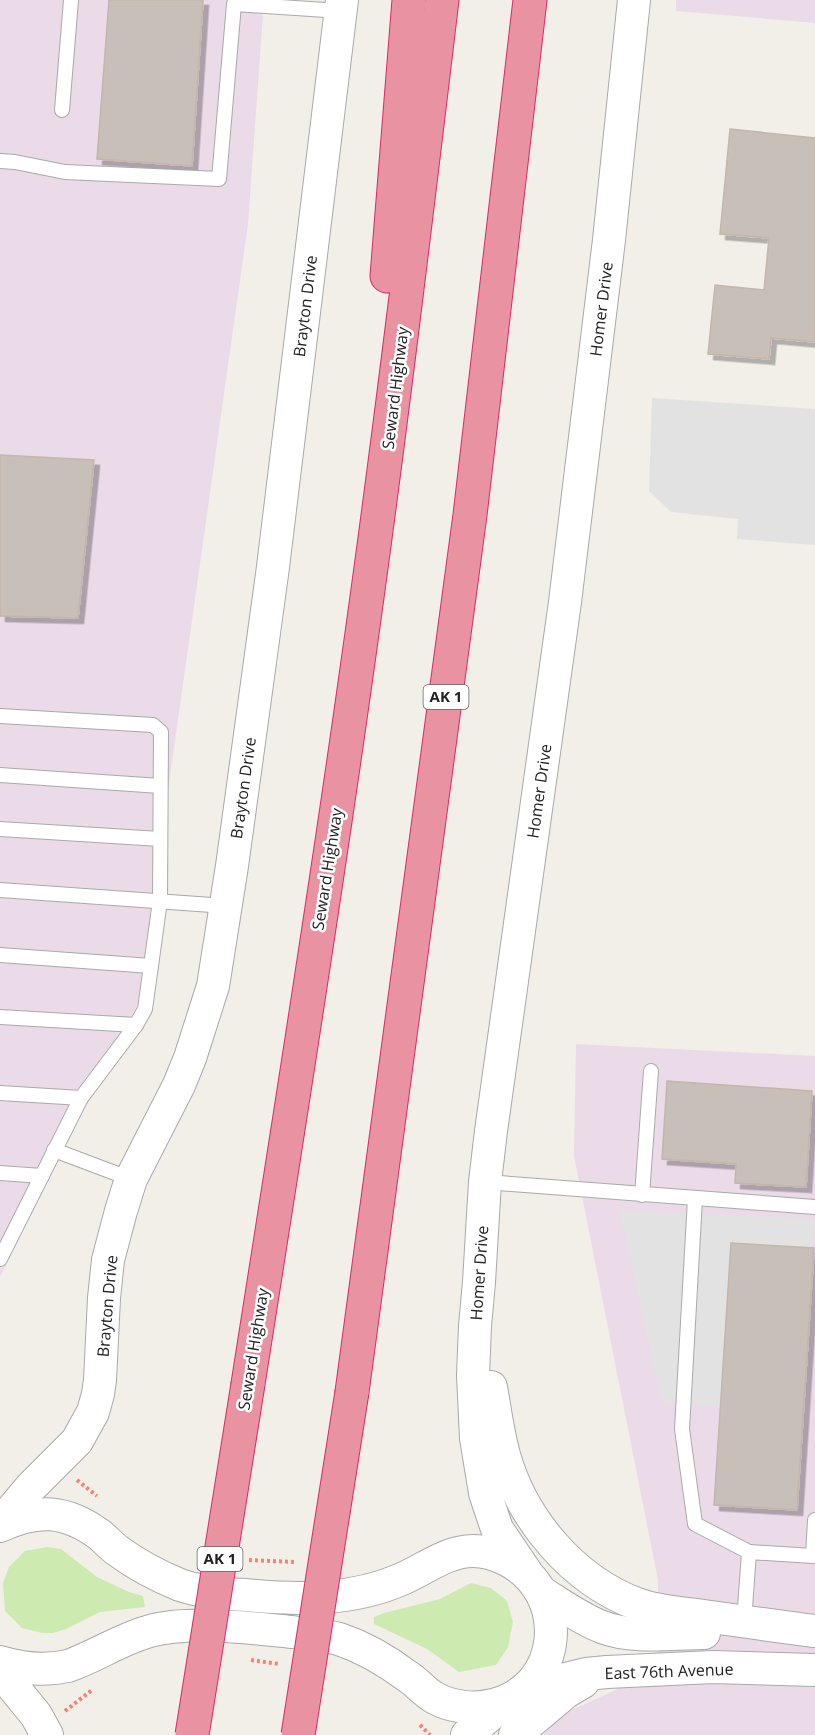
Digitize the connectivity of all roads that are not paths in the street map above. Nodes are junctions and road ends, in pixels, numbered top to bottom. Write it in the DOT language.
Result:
graph roads {
  1 [pos="71,0"];
  2 [pos="409,0"];
  3 [pos="442,0"];
  4 [pos="531,0"];
  5 [pos="536,0"];
  6 [pos="634,0"];
  7 [pos="233,2"];
  8 [pos="341,5"];
  9 [pos="523,69"];
  10 [pos="62,110"];
  11 [pos="0,161"];
  12 [pos="356,678"];
  13 [pos="0,716"];
  14 [pos="0,775"];
  15 [pos="160,786"];
  16 [pos="0,829"];
  17 [pos="160,839"];
  18 [pos="0,890"];
  19 [pos="160,901"];
  20 [pos="226,906"];
  21 [pos="0,955"];
  22 [pos="151,966"];
  23 [pos="0,1017"];
  24 [pos="136,1025"];
  25 [pos="651,1071"];
  26 [pos="0,1094"];
  27 [pos="81,1098"];
  28 [pos="54,1150"];
  29 [pos="0,1173"];
  30 [pos="42,1176"];
  31 [pos="132,1179"];
  32 [pos="485,1182"];
  33 [pos="642,1195"];
  34 [pos="695,1199"];
  35 [pos="815,1207"];
  36 [pos="6,1235"];
  37 [pos="0,1259"];
  38 [pos="479,1282"];
  39 [pos="815,1520"];
  40 [pos="0,1525"];
  41 [pos="749,1552"];
  42 [pos="533,1582"];
  43 [pos="744,1622"];
  44 [pos="814,1631"];
  45 [pos="0,1662"];
  46 [pos="815,1670"];
  47 [pos="0,1671"];
  48 [pos="607,1672"];
  49 [pos="516,1695"];
  50 [pos="53,1724"];
  51 [pos="192,1735"];
  52 [pos="298,1735"];
  53 [pos="467,1735"];
  54 [pos="515,1735"];
  1 -- 10 [label="lane"];
  2 -- 12 [label="highway"];
  3 -- 12 [label="highway, Seward Highway / AK 1"];
  4 -- 9 [label="highway, AK 1"];
  5 -- 9 [label="highway"];
  6 -- 32 [label="street, Homer Drive"];
  7 -- 8 [label="lane"];
  7 -- 11 [label="lane"];
  8 -- 20 [label="street, Brayton Drive"];
  9 -- 52 [label="highway, AK 1, bridge"];
  12 -- 51 [label="highway, Seward Highway / AK 1, bridge"];
  13 -- 15 [label="lane"];
  14 -- 15 [label="lane"];
  15 -- 17 [label="lane"];
  16 -- 17 [label="lane"];
  17 -- 19 [label="lane"];
  18 -- 19 [label="lane"];
  19 -- 20 [label="lane"];
  19 -- 22 [label="lane"];
  20 -- 31 [label="street, Brayton Drive"];
  21 -- 22 [label="lane"];
  22 -- 24 [label="lane"];
  23 -- 24 [label="lane"];
  24 -- 27 [label="lane"];
  25 -- 33 [label="lane"];
  26 -- 27 [label="lane"];
  27 -- 28 [label="lane"];
  28 -- 30 [label="lane"];
  28 -- 31 [label="lane"];
  29 -- 30 [label="lane"];
  30 -- 36 [label="lane"];
  31 -- 40 [label="street, Brayton Drive"];
  32 -- 33 [label="lane"];
  32 -- 38 [label="street, Homer Drive"];
  33 -- 34 [label="lane"];
  34 -- 35 [label="lane"];
  34 -- 41 [label="lane"];
  36 -- 37 [label="lane"];
  38 -- 42 [label="street, Homer Drive"];
  38 -- 43 [label="street"];
  39 -- 41 [label="lane"];
  40 -- 42 [label="street"];
  41 -- 43 [label="lane"];
  42 -- 44 [label="street"];
  42 -- 49 [label="street"];
  43 -- 44 [label="street"];
  45 -- 49 [label="street, East 76th Avenue"];
  46 -- 48 [label="street, East 76th Avenue"];
  47 -- 50 [label="street"];
  48 -- 49 [label="street, East 76th Avenue"];
  48 -- 54 [label="street"];
  49 -- 53 [label="street"];
}
